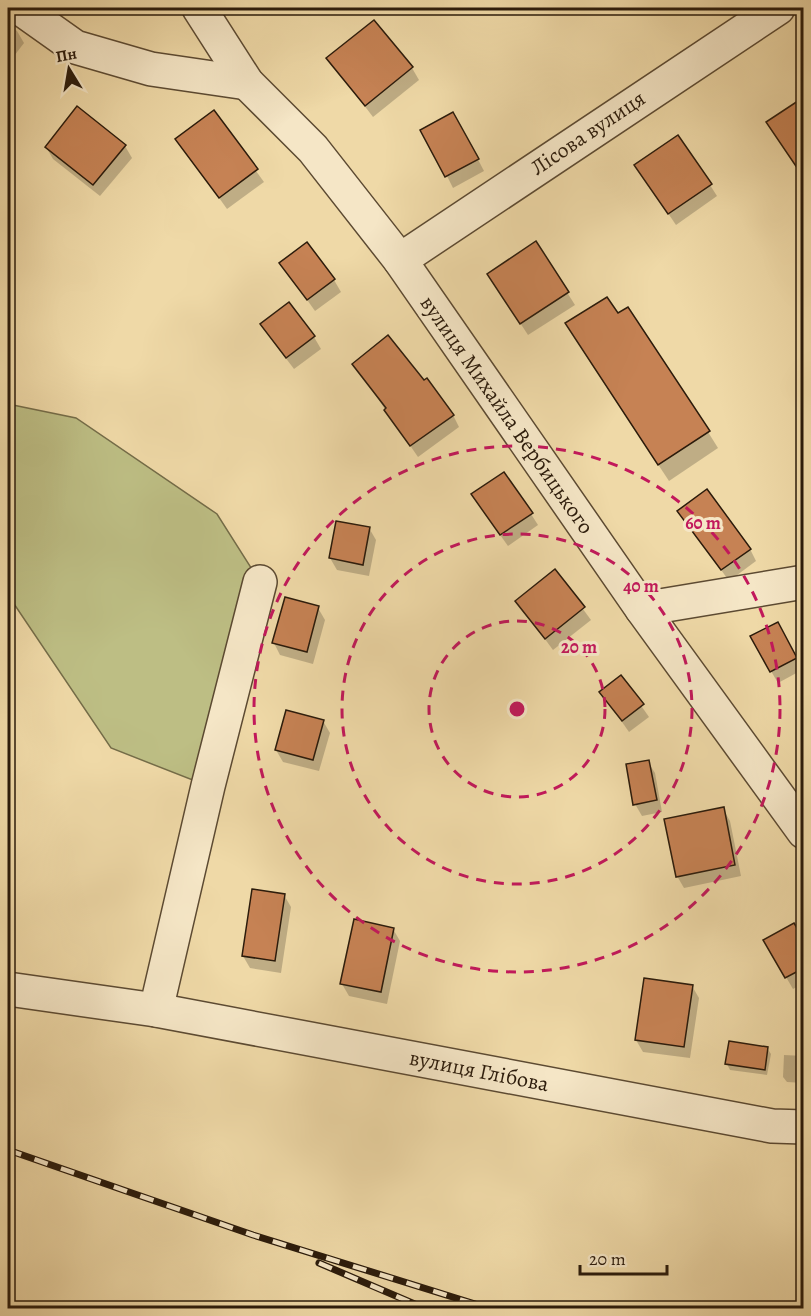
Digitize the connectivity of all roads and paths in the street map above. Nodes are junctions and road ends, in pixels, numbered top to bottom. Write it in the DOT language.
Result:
graph roads {
  1 [pos="20,8"];
  2 [pos="199,8"];
  3 [pos="778,8"];
  4 [pos="248,83"];
  5 [pos="400,260"];
  6 [pos="260,582"];
  7 [pos="804,582"];
  8 [pos="642,609"];
  9 [pos="804,832"];
  10 [pos="8,989"];
  11 [pos="156,1010"];
  12 [pos="804,1127"];
  1 -- 4 [label="street"];
  2 -- 4 [label="street, вулиця Михайла Вербицького"];
  3 -- 5 [label="street, Лісова вулиця"];
  4 -- 5 [label="street, вулиця Михайла Вербицького"];
  5 -- 8 [label="street, вулиця Михайла Вербицького"];
  6 -- 11 [label="street"];
  7 -- 8 [label="street"];
  8 -- 9 [label="street, вулиця Михайла Вербицького"];
  10 -- 11 [label="street, вулиця Глібова"];
  11 -- 12 [label="street, вулиця Глібова"];
}
